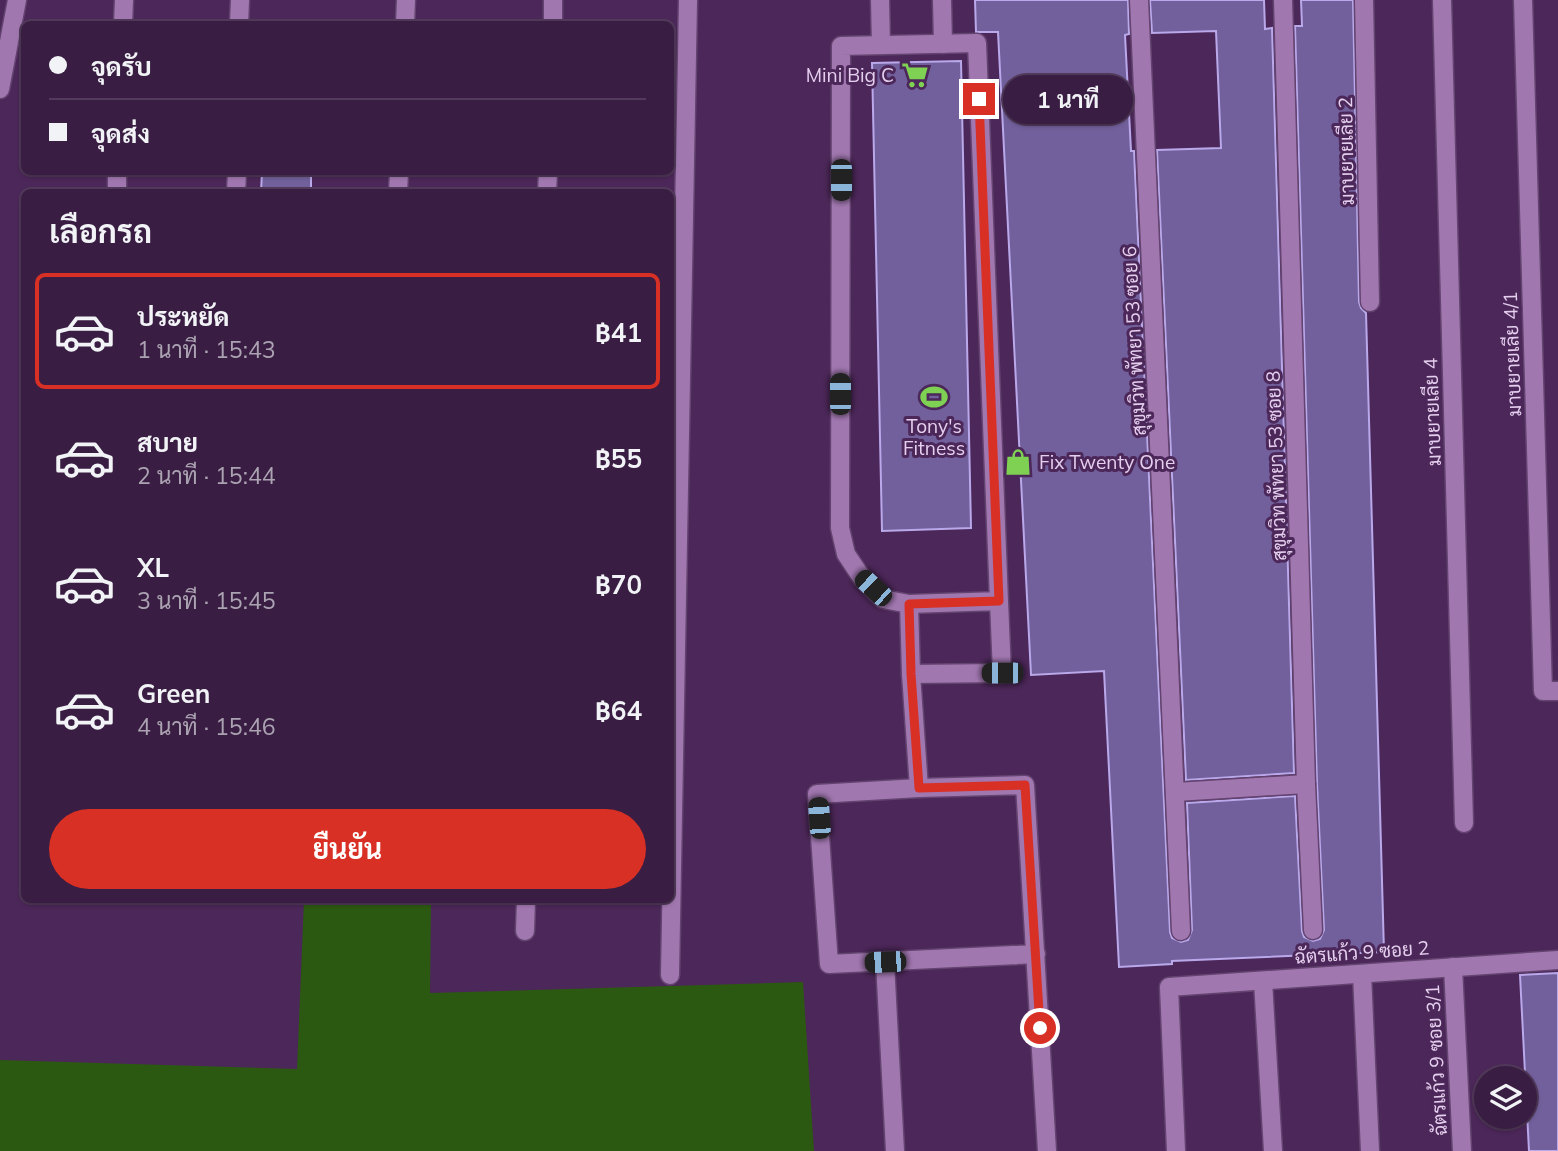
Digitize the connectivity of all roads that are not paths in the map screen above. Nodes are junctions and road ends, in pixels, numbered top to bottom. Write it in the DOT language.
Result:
graph roads {
  1 [pos="17,0"];
  2 [pos="124,0"];
  3 [pos="240,0"];
  4 [pos="406,0"];
  5 [pos="553,0"];
  6 [pos="688,0"];
  7 [pos="880,0"];
  8 [pos="942,0"];
  9 [pos="1139,0"];
  10 [pos="1283,0"];
  11 [pos="1364,0"];
  12 [pos="1442,0"];
  13 [pos="1523,0"];
  14 [pos="123,21"];
  15 [pos="239,21"];
  16 [pos="405,21"];
  17 [pos="553,21"];
  18 [pos="943,44"];
  19 [pos="881,45"];
  20 [pos="0,89"];
  21 [pos="1370,302"];
  22 [pos="999,601"];
  23 [pos="909,604"];
  24 [pos="911,674"];
  25 [pos="1558,691"];
  26 [pos="674,758"];
  27 [pos="1306,784"];
  28 [pos="919,788"];
  29 [pos="1176,792"];
  30 [pos="1464,823"];
  31 [pos="526,903"];
  32 [pos="671,903"];
  33 [pos="525,930"];
  34 [pos="1313,930"];
  35 [pos="1181,931"];
  36 [pos="1036,954"];
  37 [pos="1558,960"];
  38 [pos="885,962"];
  39 [pos="1453,967"];
  40 [pos="1362,974"];
  41 [pos="670,975"];
  42 [pos="1264,981"];
  43 [pos="895,1151"];
  44 [pos="1046,1151"];
  45 [pos="1176,1151"];
  46 [pos="1273,1151"];
  47 [pos="1370,1151"];
  48 [pos="1462,1151"];
  1 -- 20 [label="street"];
  2 -- 14 [label="street"];
  3 -- 15 [label="street"];
  4 -- 16 [label="street"];
  5 -- 17 [label="street"];
  6 -- 26 [label="street"];
  7 -- 19 [label="street"];
  8 -- 18 [label="street"];
  9 -- 29 [label="street, สุขุมวิท พัทยา 53 ซอย 6"];
  10 -- 27 [label="street, สุขุมวิท พัทยา 53 ซอย 8"];
  11 -- 21 [label="street, มาบยายเลีย 2"];
  12 -- 30 [label="street, มาบยายเลีย 4"];
  13 -- 25 [label="street, มาบยายเลีย 4/1"];
  18 -- 19 [label="street"];
  18 -- 22 [label="street"];
  19 -- 23 [label="street"];
  22 -- 23 [label="street"];
  22 -- 24 [label="street"];
  23 -- 24 [label="street"];
  24 -- 28 [label="street"];
  27 -- 29 [label="street"];
  27 -- 34 [label="street, สุขุมวิท พัทยา 53 ซอย 8"];
  28 -- 36 [label="street"];
  28 -- 38 [label="street"];
  29 -- 35 [label="street, สุขุมวิท พัทยา 53 ซอย 6"];
  31 -- 33 [label="street"];
  32 -- 41 [label="street"];
  36 -- 38 [label="street"];
  36 -- 44 [label="street"];
  37 -- 39 [label="street, ฉัตรแก้ว 9 ซอย 2"];
  38 -- 43 [label="street"];
  39 -- 40 [label="street, ฉัตรแก้ว 9 ซอย 2"];
  39 -- 48 [label="street, ฉัตรแก้ว 9 ซอย 3/1"];
  40 -- 42 [label="street, ฉัตรแก้ว 9 ซอย 2"];
  40 -- 47 [label="street"];
  42 -- 45 [label="street, ฉัตรแก้ว 9 ซอย 2"];
  42 -- 46 [label="street"];
}
